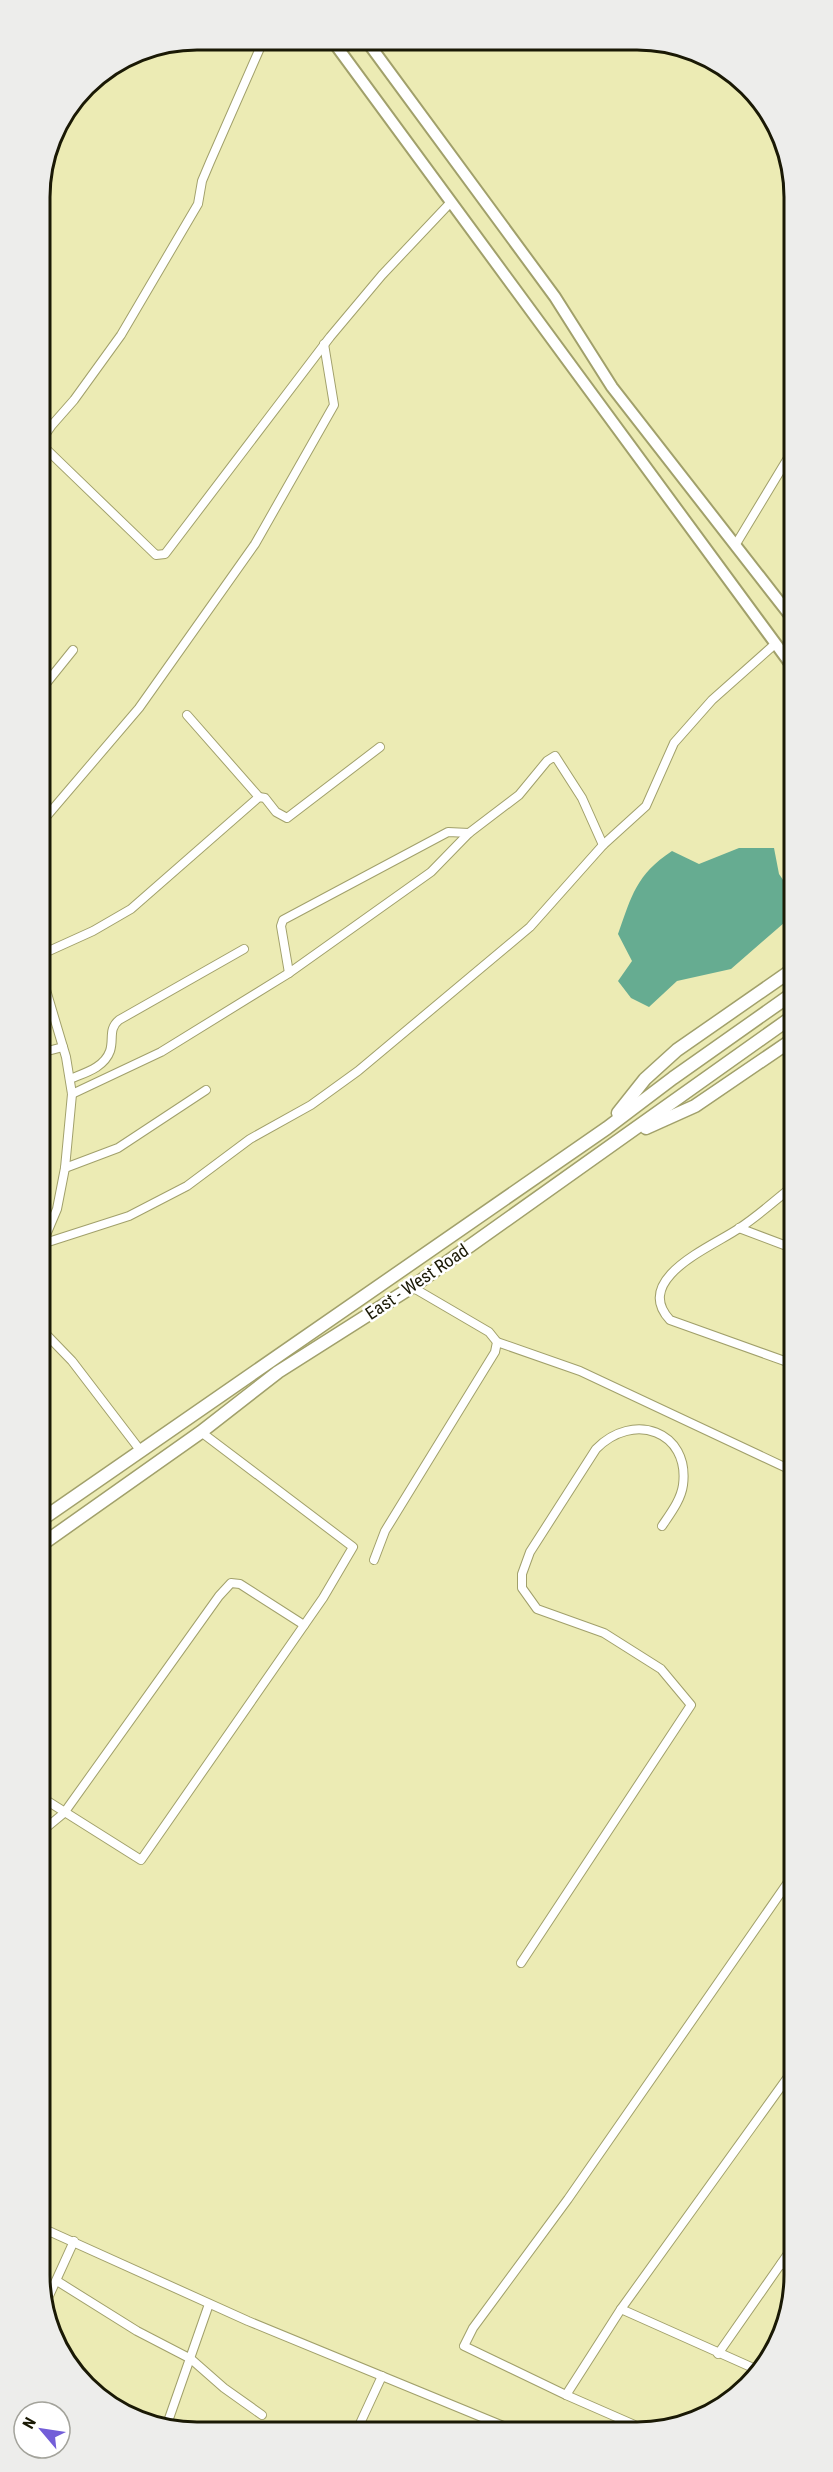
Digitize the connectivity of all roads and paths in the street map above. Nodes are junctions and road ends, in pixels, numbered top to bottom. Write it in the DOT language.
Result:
graph roads {
  1 [pos="259,50"];
  2 [pos="339,50"];
  3 [pos="373,50"];
  4 [pos="452,202"];
  5 [pos="324,344"];
  6 [pos="50,429"];
  7 [pos="50,453"];
  8 [pos="784,465"];
  9 [pos="736,544"];
  10 [pos="784,607"];
  11 [pos="775,644"];
  12 [pos="74,651"];
  13 [pos="784,655"];
  14 [pos="50,679"];
  15 [pos="187,715"];
  16 [pos="380,747"];
  17 [pos="259,797"];
  18 [pos="50,812"];
  19 [pos="469,833"];
  20 [pos="603,844"];
  21 [pos="244,949"];
  22 [pos="50,950"];
  23 [pos="290,973"];
  24 [pos="784,976"];
  25 [pos="784,1000"];
  26 [pos="50,1003"];
  27 [pos="784,1023"];
  28 [pos="784,1046"];
  29 [pos="63,1047"];
  30 [pos="50,1050"];
  31 [pos="70,1079"];
  32 [pos="206,1090"];
  33 [pos="72,1094"];
  34 [pos="607,1128"];
  35 [pos="625,1137"];
  36 [pos="65,1168"];
  37 [pos="784,1194"];
  38 [pos="50,1225"];
  39 [pos="739,1228"];
  40 [pos="50,1243"];
  41 [pos="783,1245"];
  42 [pos="412,1287"];
  43 [pos="50,1338"];
  44 [pos="497,1342"];
  45 [pos="783,1361"];
  46 [pos="201,1432"];
  47 [pos="140,1450"];
  48 [pos="783,1466"];
  49 [pos="50,1514"];
  50 [pos="662,1526"];
  51 [pos="50,1539"];
  52 [pos="374,1560"];
  53 [pos="304,1626"];
  54 [pos="50,1803"];
  55 [pos="64,1813"];
  56 [pos="50,1825"];
  57 [pos="783,1889"];
  58 [pos="521,1963"];
  59 [pos="783,2084"];
  60 [pos="50,2231"];
  61 [pos="74,2241"];
  62 [pos="783,2261"];
  63 [pos="781,2264"];
  64 [pos="57,2281"];
  65 [pos="51,2293"];
  66 [pos="208,2304"];
  67 [pos="621,2308"];
  68 [pos="718,2354"];
  69 [pos="191,2359"];
  70 [pos="751,2367"];
  71 [pos="382,2376"];
  72 [pos="566,2395"];
  73 [pos="262,2415"];
  74 [pos="169,2420"];
  75 [pos="361,2422"];
  76 [pos="494,2422"];
  77 [pos="628,2422"];
  1 -- 6 [label="street"];
  2 -- 4 [label="main road"];
  3 -- 9 [label="main road"];
  4 -- 5 [label="street"];
  4 -- 11 [label="main road"];
  5 -- 7 [label="street"];
  5 -- 18 [label="street"];
  8 -- 9 [label="street"];
  9 -- 10 [label="main road"];
  11 -- 13 [label="main road"];
  11 -- 20 [label="street"];
  12 -- 14 [label="street"];
  15 -- 17 [label="street"];
  16 -- 17 [label="street"];
  17 -- 22 [label="street"];
  19 -- 20 [label="street"];
  19 -- 23 [label="street"];
  19 -- 23 [label="street"];
  20 -- 40 [label="street"];
  21 -- 31 [label="street"];
  23 -- 33 [label="street"];
  24 -- 34 [label="main road"];
  25 -- 34 [label="main road, East - West Road"];
  26 -- 29 [label="street"];
  27 -- 35 [label="main road, East - West Road"];
  28 -- 35 [label="main road"];
  29 -- 30 [label="street"];
  29 -- 31 [label="street"];
  31 -- 33 [label="street"];
  32 -- 36 [label="street"];
  33 -- 36 [label="street"];
  34 -- 47 [label="main road, East - West Road"];
  35 -- 42 [label="main road, East - West Road"];
  36 -- 38 [label="street"];
  37 -- 39 [label="street"];
  39 -- 41 [label="street"];
  39 -- 45 [label="street"];
  42 -- 44 [label="street"];
  42 -- 46 [label="main road, East - West Road"];
  43 -- 47 [label="street"];
  44 -- 48 [label="street"];
  44 -- 52 [label="street"];
  46 -- 51 [label="main road, East - West Road"];
  46 -- 53 [label="street"];
  47 -- 49 [label="main road, East - West Road"];
  50 -- 58 [label="street"];
  53 -- 55 [label="street"];
  53 -- 55 [label="street"];
  54 -- 55 [label="street"];
  55 -- 56 [label="street"];
  57 -- 72 [label="street"];
  59 -- 67 [label="street"];
  60 -- 61 [label="street"];
  61 -- 64 [label="street"];
  61 -- 66 [label="street"];
  62 -- 63 [label="street"];
  63 -- 68 [label="street"];
  64 -- 65 [label="street"];
  64 -- 69 [label="street"];
  66 -- 69 [label="street"];
  66 -- 71 [label="street"];
  67 -- 68 [label="street"];
  67 -- 72 [label="street"];
  68 -- 70 [label="street"];
  69 -- 73 [label="street"];
  69 -- 74 [label="street"];
  71 -- 75 [label="street"];
  71 -- 76 [label="street"];
  72 -- 77 [label="street"];
}
